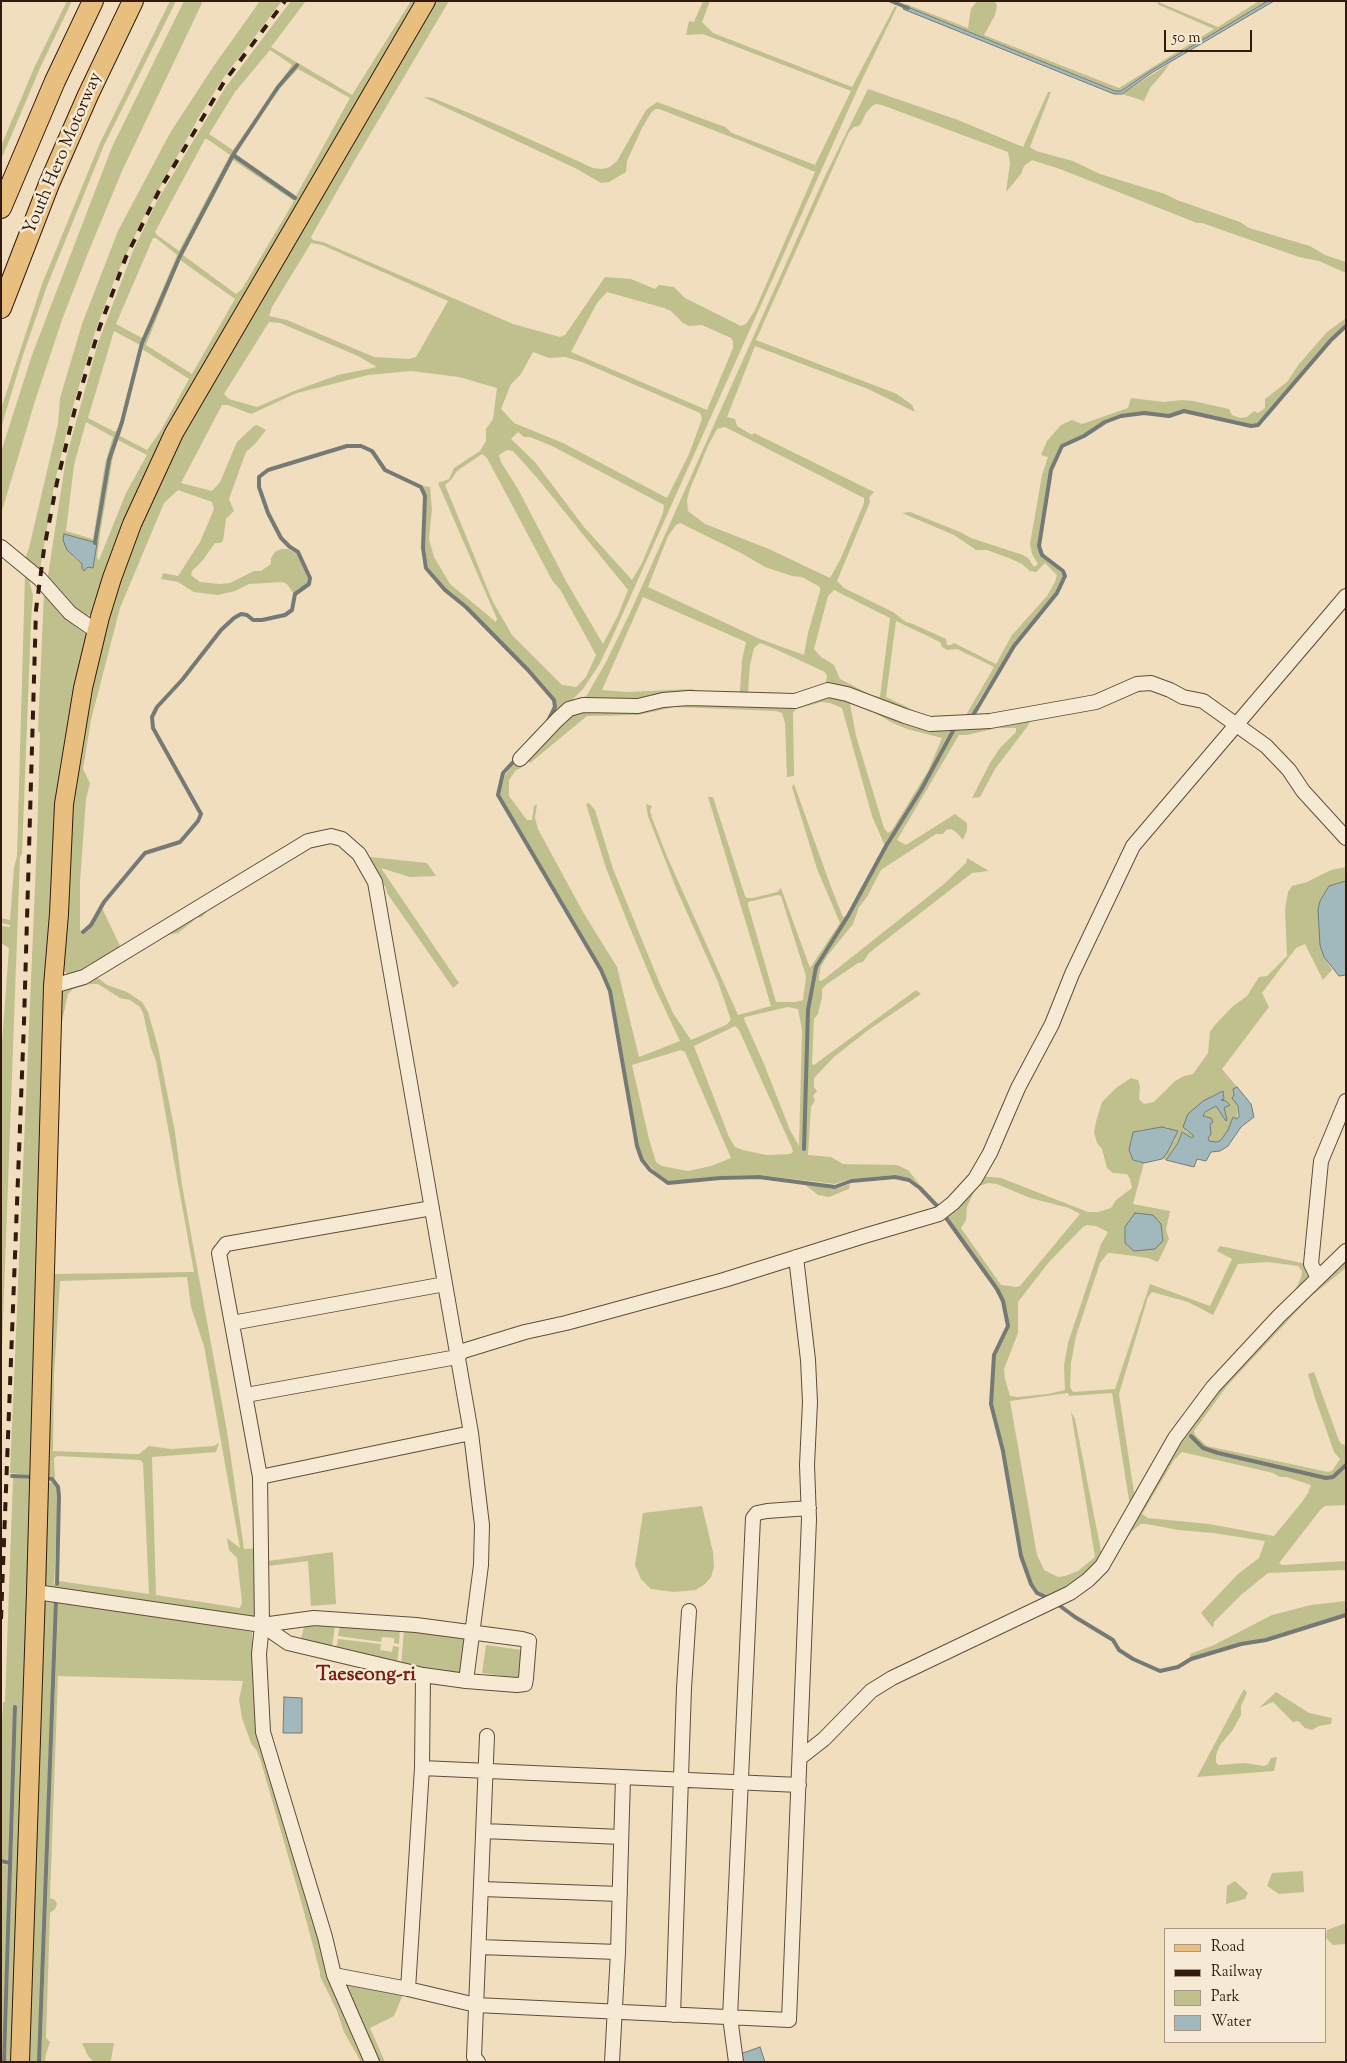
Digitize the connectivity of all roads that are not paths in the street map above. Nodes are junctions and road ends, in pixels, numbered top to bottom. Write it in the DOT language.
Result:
graph roads {
  1 [pos="93,1"];
  2 [pos="133,1"];
  3 [pos="426,1"];
  4 [pos="1,208"];
  5 [pos="1,308"];
  6 [pos="1,547"];
  7 [pos="1346,596"];
  8 [pos="96,631"];
  9 [pos="1238,724"];
  10 [pos="520,759"];
  11 [pos="1346,838"];
  12 [pos="53,986"];
  13 [pos="1346,1101"];
  14 [pos="432,1208"];
  15 [pos="1346,1251"];
  16 [pos="796,1257"];
  17 [pos="1318,1278"];
  18 [pos="444,1284"];
  19 [pos="232,1323"];
  20 [pos="457,1357"];
  21 [pos="246,1395"];
  22 [pos="471,1433"];
  23 [pos="260,1477"];
  24 [pos="808,1508"];
  25 [pos="36,1592"];
  26 [pos="689,1611"];
  27 [pos="262,1625"];
  28 [pos="473,1632"];
  29 [pos="423,1675"];
  30 [pos="466,1681"];
  31 [pos="487,1736"];
  32 [pos="801,1756"];
  33 [pos="422,1768"];
  34 [pos="486,1771"];
  35 [pos="623,1777"];
  36 [pos="682,1780"];
  37 [pos="740,1783"];
  38 [pos="799,1786"];
  39 [pos="484,1831"];
  40 [pos="621,1837"];
  41 [pos="482,1889"];
  42 [pos="620,1894"];
  43 [pos="479,1947"];
  44 [pos="618,1952"];
  45 [pos="334,1975"];
  46 [pos="408,1989"];
  47 [pos="476,2005"];
  48 [pos="615,2012"];
  49 [pos="673,2015"];
  50 [pos="730,2017"];
  51 [pos="20,2062"];
  52 [pos="372,2062"];
  53 [pos="478,2062"];
  54 [pos="612,2062"];
  55 [pos="736,2062"];
  1 -- 4 [label="highway, Youth Hero Motorway"];
  2 -- 5 [label="highway, Youth Hero Motorway"];
  3 -- 8 [label="main road"];
  6 -- 8 [label="street"];
  7 -- 9 [label="street"];
  8 -- 12 [label="main road"];
  9 -- 10 [label="street"];
  9 -- 11 [label="street"];
  9 -- 16 [label="street"];
  12 -- 14 [label="street"];
  12 -- 25 [label="main road"];
  13 -- 17 [label="street"];
  14 -- 18 [label="street"];
  14 -- 19 [label="street"];
  15 -- 17 [label="street"];
  16 -- 20 [label="street"];
  16 -- 24 [label="street"];
  17 -- 32 [label="street"];
  18 -- 19 [label="street"];
  18 -- 20 [label="street"];
  19 -- 21 [label="street"];
  20 -- 21 [label="street"];
  20 -- 22 [label="street"];
  21 -- 23 [label="street"];
  22 -- 23 [label="street"];
  22 -- 28 [label="street"];
  23 -- 27 [label="street"];
  24 -- 32 [label="street"];
  24 -- 37 [label="street"];
  25 -- 27 [label="street"];
  25 -- 51 [label="main road"];
  26 -- 36 [label="street"];
  27 -- 28 [label="street"];
  27 -- 29 [label="street"];
  27 -- 45 [label="street"];
  28 -- 30 [label="street"];
  28 -- 30 [label="street"];
  29 -- 30 [label="street"];
  29 -- 33 [label="street"];
  31 -- 34 [label="street"];
  32 -- 38 [label="street"];
  33 -- 34 [label="street"];
  33 -- 46 [label="street"];
  34 -- 35 [label="street"];
  34 -- 39 [label="street"];
  35 -- 36 [label="street"];
  35 -- 40 [label="street"];
  36 -- 37 [label="street"];
  36 -- 49 [label="street"];
  37 -- 38 [label="street"];
  37 -- 50 [label="street"];
  38 -- 50 [label="street"];
  39 -- 40 [label="street"];
  39 -- 41 [label="street"];
  40 -- 42 [label="street"];
  41 -- 42 [label="street"];
  41 -- 43 [label="street"];
  42 -- 44 [label="street"];
  43 -- 44 [label="street"];
  43 -- 47 [label="street"];
  44 -- 48 [label="street"];
  45 -- 46 [label="street"];
  45 -- 52 [label="street"];
  46 -- 47 [label="street"];
  47 -- 48 [label="street"];
  47 -- 53 [label="street"];
  48 -- 49 [label="street"];
  48 -- 54 [label="street"];
  49 -- 50 [label="street"];
  50 -- 55 [label="street"];
}
